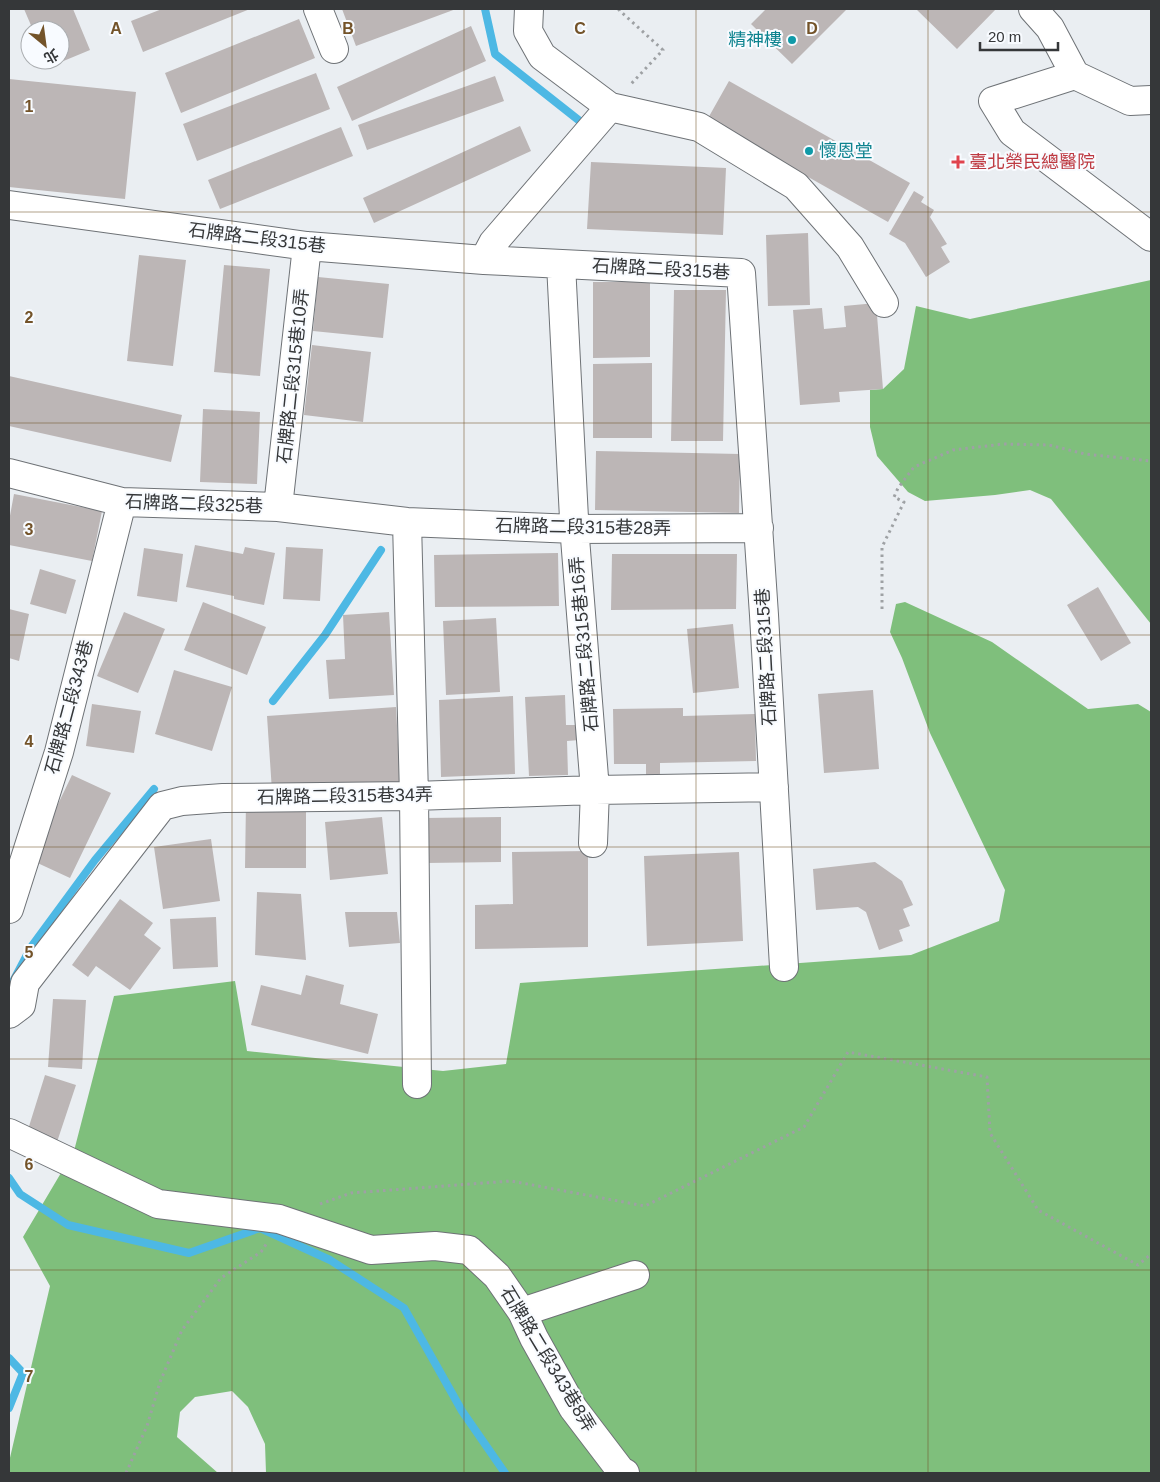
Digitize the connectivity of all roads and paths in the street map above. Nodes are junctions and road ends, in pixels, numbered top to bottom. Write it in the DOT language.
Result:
graph roads {
  1 [pos="318,9"];
  2 [pos="529,9"];
  3 [pos="620,9"];
  4 [pos="1033,9"];
  5 [pos="334,49"];
  6 [pos="1075,75"];
  7 [pos="1151,100"];
  8 [pos="610,106"];
  9 [pos="9,206"];
  10 [pos="1151,237"];
  11 [pos="307,246"];
  12 [pos="484,260"];
  13 [pos="561,264"];
  14 [pos="884,302"];
  15 [pos="1151,461"];
  16 [pos="9,473"];
  17 [pos="122,502"];
  18 [pos="278,507"];
  19 [pos="395,521"];
  20 [pos="759,528"];
  21 [pos="575,529"];
  22 [pos="882,608"];
  23 [pos="774,787"];
  24 [pos="596,790"];
  25 [pos="414,796"];
  26 [pos="593,843"];
  27 [pos="9,909"];
  28 [pos="784,967"];
  29 [pos="15,1009"];
  30 [pos="417,1084"];
  31 [pos="9,1133"];
  32 [pos="275,1228"];
  33 [pos="1151,1254"];
  34 [pos="635,1275"];
  35 [pos="522,1312"];
  36 [pos="126,1473"];
  37 [pos="625,1473"];
  1 -- 5 [label="street"];
  2 -- 8 [label="street"];
  3 -- 8 [label="path"];
  4 -- 6 [label="street"];
  6 -- 7 [label="street"];
  6 -- 10 [label="street"];
  8 -- 12 [label="street"];
  8 -- 14 [label="street"];
  9 -- 11 [label="street, 石牌路二段315巷"];
  11 -- 12 [label="street, 石牌路二段315巷"];
  11 -- 18 [label="street, 石牌路二段315巷10弄"];
  12 -- 13 [label="street, 石牌路二段315巷"];
  13 -- 20 [label="street, 石牌路二段315巷"];
  13 -- 21 [label="street, 石牌路二段315巷16弄"];
  15 -- 22 [label="path"];
  16 -- 17 [label="street, 石牌路二段325巷"];
  17 -- 18 [label="street, 石牌路二段325巷"];
  17 -- 27 [label="street, 石牌路二段343巷"];
  18 -- 19 [label="street, 石牌路二段325巷"];
  19 -- 21 [label="street, 石牌路二段315巷28弄"];
  19 -- 25 [label="street"];
  20 -- 21 [label="street, 石牌路二段315巷28弄"];
  20 -- 23 [label="street, 石牌路二段315巷"];
  21 -- 24 [label="street, 石牌路二段315巷16弄"];
  23 -- 24 [label="street, 石牌路二段315巷34弄"];
  23 -- 28 [label="street, 石牌路二段315巷"];
  24 -- 25 [label="street, 石牌路二段315巷34弄"];
  24 -- 26 [label="street, 石牌路二段315巷16弄"];
  25 -- 29 [label="street, 石牌路二段315巷34弄"];
  25 -- 30 [label="street"];
  31 -- 32 [label="street, 石牌路二段343巷8弄"];
  32 -- 33 [label="path"];
  32 -- 35 [label="street, 石牌路二段343巷8弄"];
  32 -- 36 [label="path"];
  34 -- 35 [label="street"];
  35 -- 37 [label="street, 石牌路二段343巷8弄"];
}
